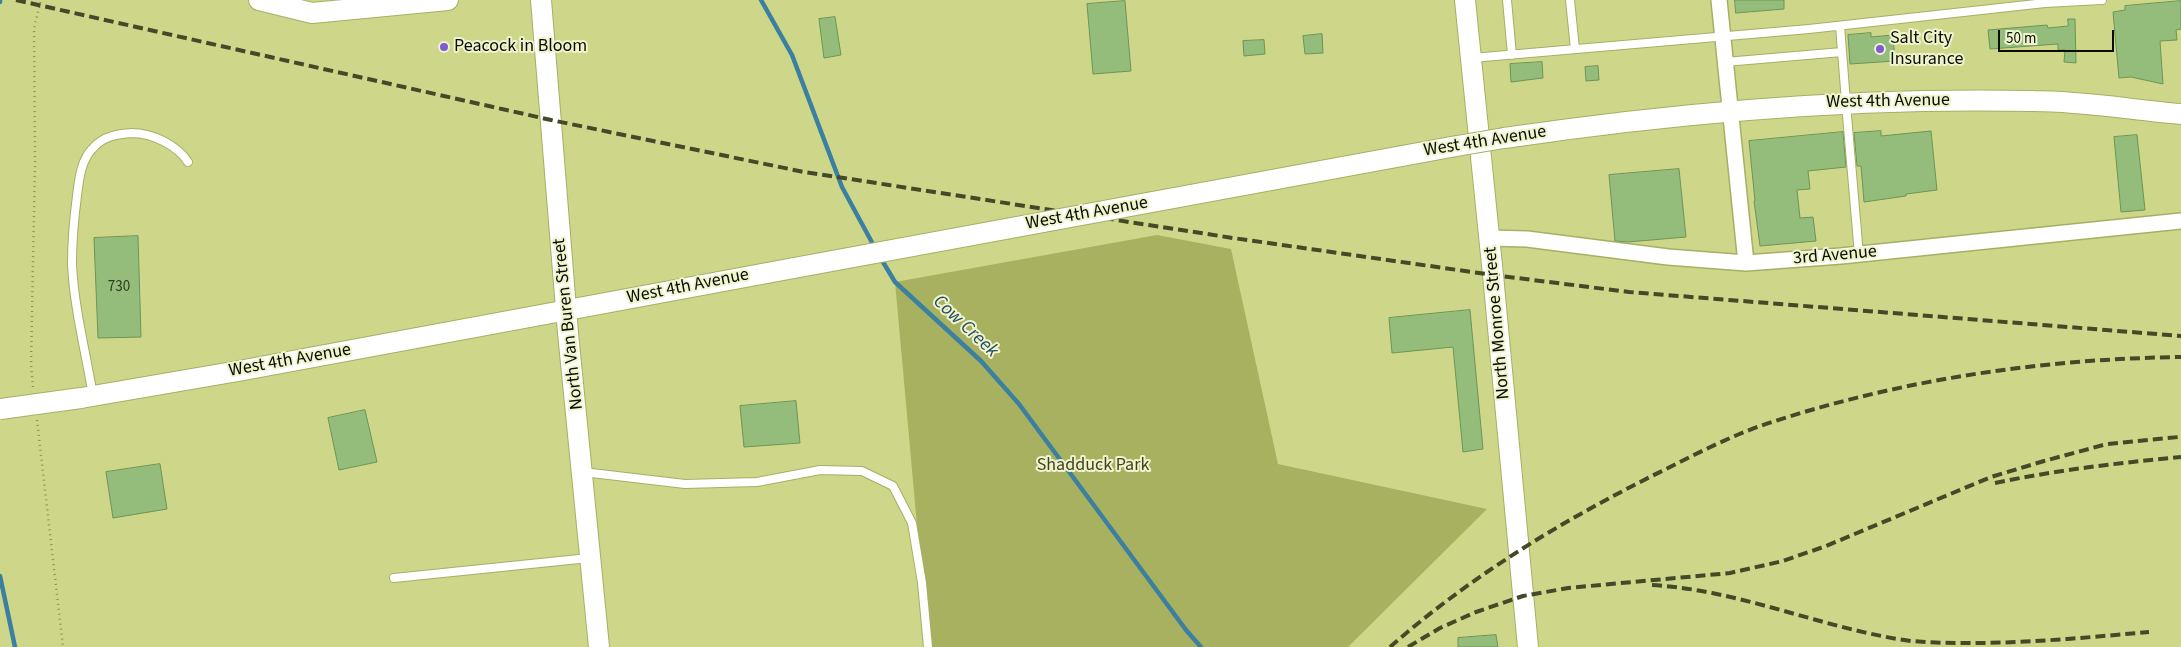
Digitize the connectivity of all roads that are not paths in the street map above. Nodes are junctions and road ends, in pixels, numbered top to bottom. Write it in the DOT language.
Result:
graph roads {
  1 [pos="259,0"];
  2 [pos="448,0"];
  3 [pos="541,0"];
  4 [pos="1465,0"];
  5 [pos="1507,0"];
  6 [pos="1570,0"];
  7 [pos="1719,0"];
  8 [pos="2102,0"];
  9 [pos="1840,26"];
  10 [pos="1723,36"];
  11 [pos="1575,49"];
  12 [pos="1842,52"];
  13 [pos="1512,55"];
  14 [pos="1470,58"];
  15 [pos="1725,62"];
  16 [pos="1846,102"];
  17 [pos="1730,110"];
  18 [pos="2181,114"];
  19 [pos="188,162"];
  20 [pos="2181,221"];
  21 [pos="1490,238"];
  22 [pos="1859,255"];
  23 [pos="1746,263"];
  24 [pos="566,310"];
  25 [pos="87,397"];
  26 [pos="0,409"];
  27 [pos="583,472"];
  28 [pos="591,558"];
  29 [pos="394,578"];
  30 [pos="597,646"];
  31 [pos="928,647"];
  32 [pos="1528,647"];
  1 -- 2 [label="main road"];
  3 -- 24 [label="main road, North Van Buren Street"];
  4 -- 14 [label="main road, North Monroe Street"];
  5 -- 13 [label="lane"];
  6 -- 11 [label="lane"];
  7 -- 10 [label="street"];
  8 -- 9 [label="lane"];
  9 -- 10 [label="lane"];
  9 -- 12 [label="lane"];
  10 -- 11 [label="lane"];
  10 -- 15 [label="street"];
  11 -- 13 [label="lane"];
  12 -- 15 [label="lane"];
  12 -- 16 [label="lane"];
  13 -- 14 [label="lane"];
  14 -- 21 [label="main road, North Monroe Street"];
  15 -- 17 [label="street"];
  16 -- 17 [label="main road, West 4th Avenue"];
  16 -- 18 [label="main road, West 4th Avenue"];
  16 -- 22 [label="lane"];
  17 -- 23 [label="street"];
  17 -- 24 [label="main road, West 4th Avenue, bridge"];
  19 -- 25 [label="lane"];
  20 -- 22 [label="street, 3rd Avenue"];
  21 -- 23 [label="street, 3rd Avenue"];
  21 -- 32 [label="main road, North Monroe Street"];
  22 -- 23 [label="street, 3rd Avenue"];
  24 -- 25 [label="main road, West 4th Avenue"];
  24 -- 27 [label="main road, North Van Buren Street"];
  25 -- 26 [label="main road, West 4th Avenue, bridge"];
  27 -- 28 [label="main road, North Van Buren Street"];
  27 -- 31 [label="lane"];
  28 -- 29 [label="lane"];
  28 -- 30 [label="main road, North Van Buren Street"];
}
